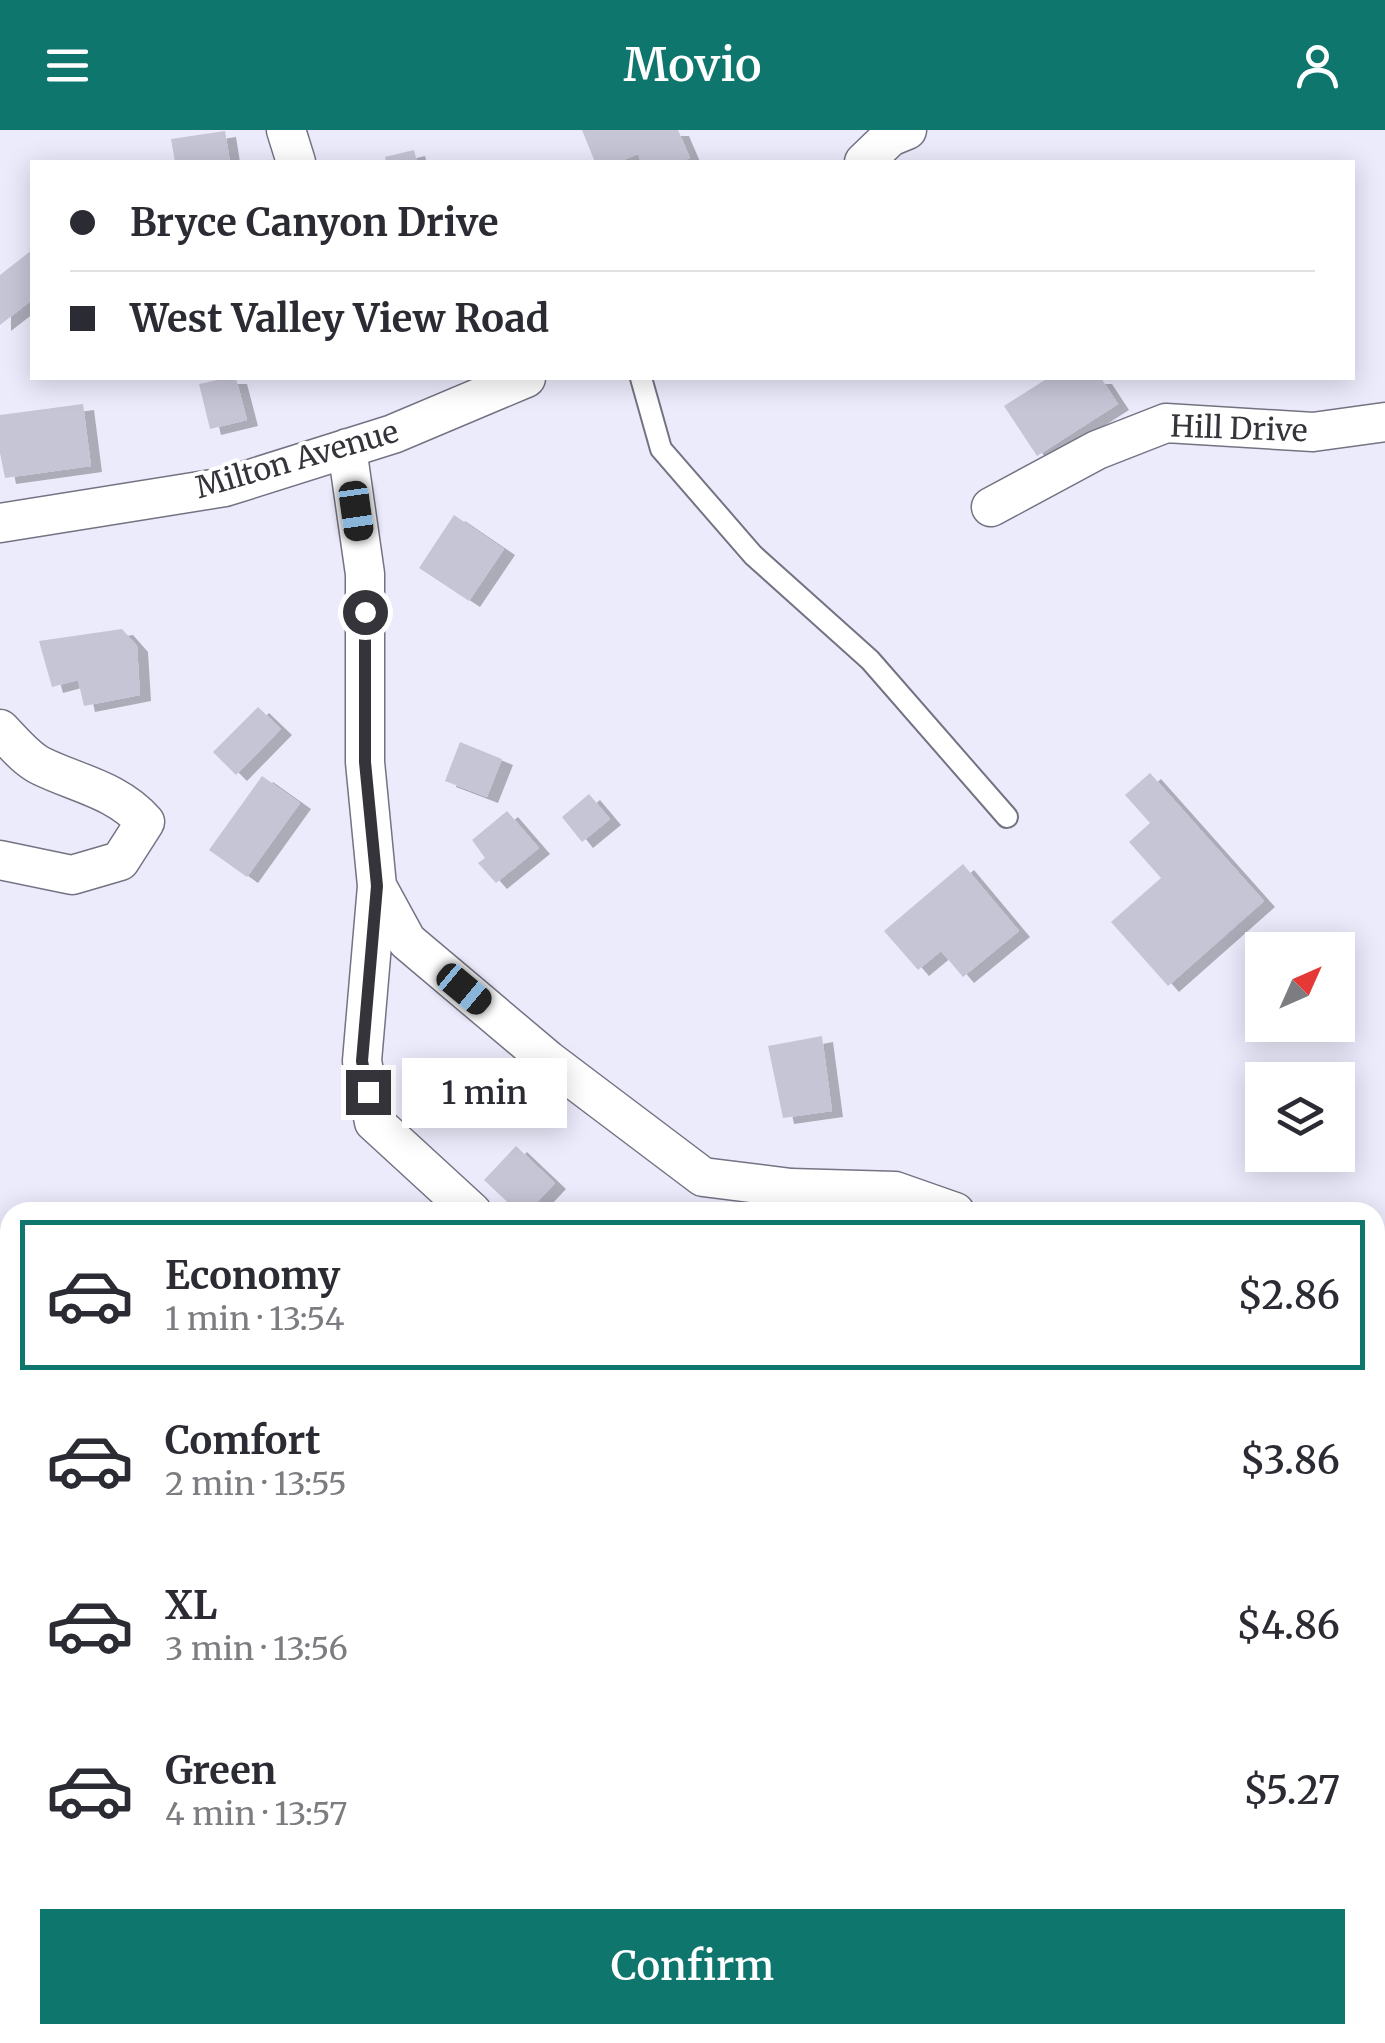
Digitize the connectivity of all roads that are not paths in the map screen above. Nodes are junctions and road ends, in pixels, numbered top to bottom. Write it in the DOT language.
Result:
graph roads {
  1 [pos="286,130"];
  2 [pos="907,130"];
  3 [pos="295,160"];
  4 [pos="866,160"];
  5 [pos="521,380"];
  6 [pos="641,380"];
  7 [pos="1385,422"];
  8 [pos="348,448"];
  9 [pos="991,507"];
  10 [pos="0,523"];
  11 [pos="0,729"];
  12 [pos="1007,817"];
  13 [pos="0,860"];
  14 [pos="377,886"];
  15 [pos="461,1202"];
  16 [pos="928,1202"];
  1 -- 3 [label="street"];
  2 -- 4 [label="street"];
  5 -- 8 [label="street, Milton Avenue"];
  6 -- 12 [label="lane"];
  7 -- 9 [label="street, Hill Drive"];
  8 -- 10 [label="street, Milton Avenue"];
  8 -- 14 [label="street"];
  11 -- 13 [label="street"];
  14 -- 15 [label="street"];
  14 -- 16 [label="street"];
}
